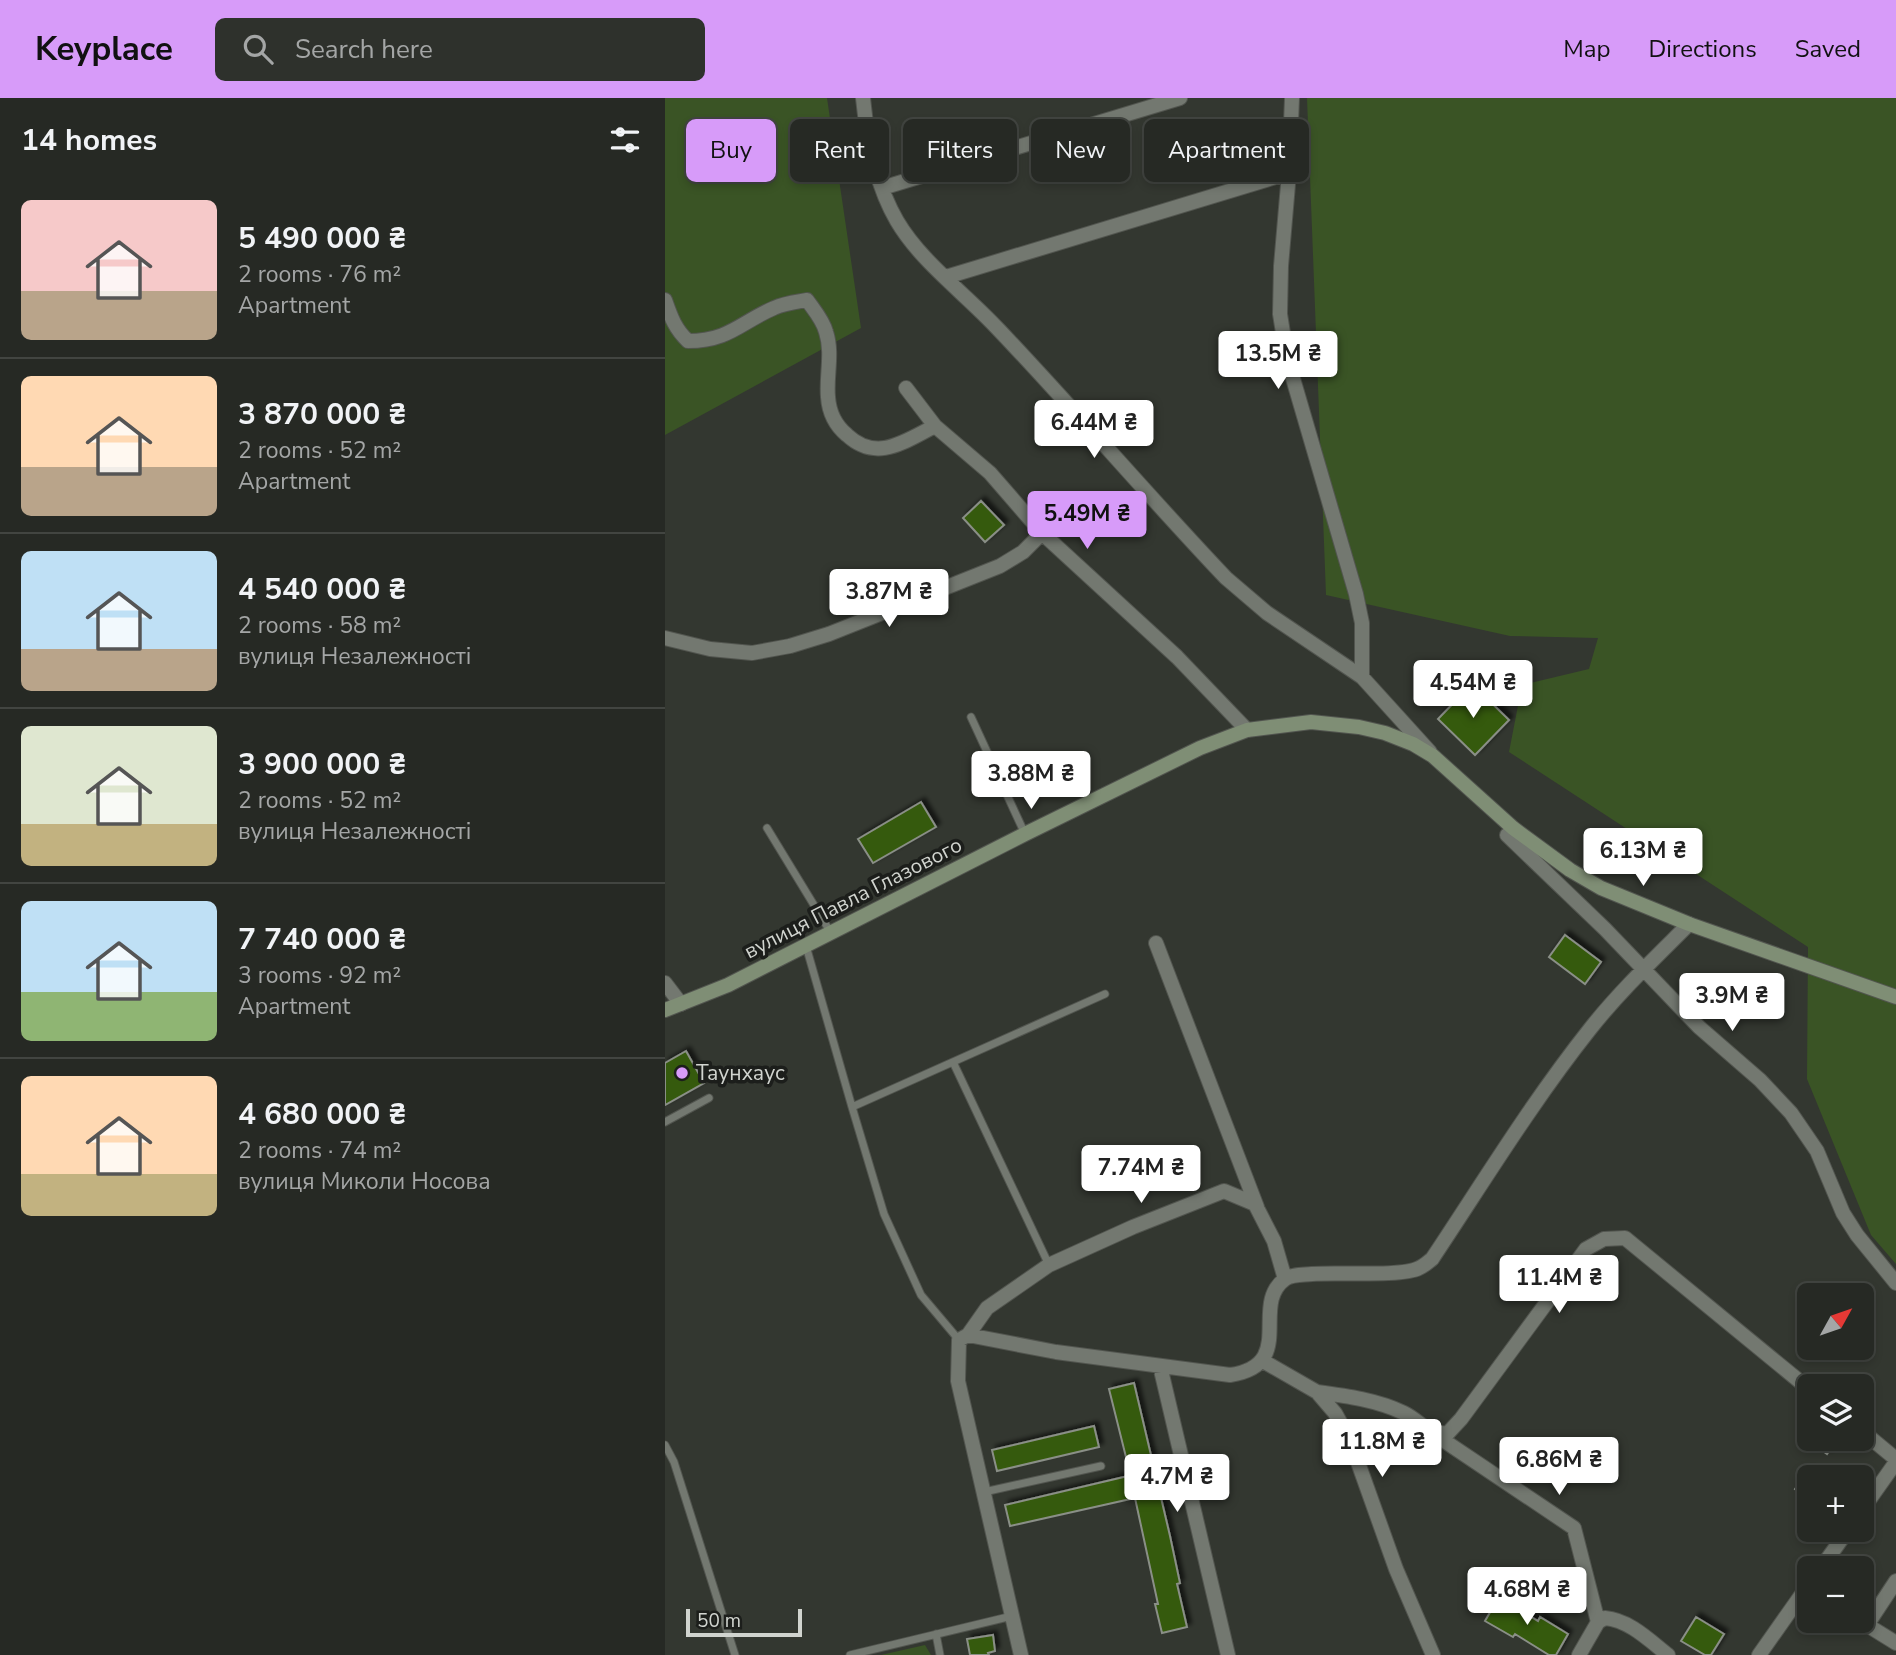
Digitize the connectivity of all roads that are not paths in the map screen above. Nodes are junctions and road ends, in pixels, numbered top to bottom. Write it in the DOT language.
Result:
graph roads {
  1 [pos="863,98"];
  2 [pos="1180,98"];
  3 [pos="1292,98"];
  4 [pos="1291,119"];
  5 [pos="1260,182"];
  6 [pos="1288,182"];
  7 [pos="882,188"];
  8 [pos="946,278"];
  9 [pos="665,300"];
  10 [pos="906,388"];
  11 [pos="935,426"];
  12 [pos="1042,533"];
  13 [pos="665,638"];
  14 [pos="1361,677"];
  15 [pos="971,717"];
  16 [pos="1247,730"];
  17 [pos="1433,756"];
  18 [pos="767,828"];
  19 [pos="1025,834"];
  20 [pos="1507,835"];
  21 [pos="1689,924"];
  22 [pos="831,933"];
  23 [pos="1156,943"];
  24 [pos="806,946"];
  25 [pos="1643,968"];
  26 [pos="665,983"];
  27 [pos="1105,994"];
  28 [pos="1896,997"];
  29 [pos="681,1004"];
  30 [pos="665,1010"];
  31 [pos="953,1062"];
  32 [pos="709,1098"];
  33 [pos="852,1107"];
  34 [pos="665,1122"];
  35 [pos="1257,1207"];
  36 [pos="1049,1265"];
  37 [pos="1285,1279"];
  38 [pos="1896,1283"];
  39 [pos="963,1337"];
  40 [pos="1263,1360"];
  41 [pos="1160,1366"];
  42 [pos="1797,1378"];
  43 [pos="1317,1392"];
  44 [pos="1434,1434"];
  45 [pos="1874,1442"];
  46 [pos="665,1446"];
  47 [pos="1896,1461"];
  48 [pos="1101,1466"];
  49 [pos="983,1492"];
  50 [pos="1874,1493"];
  51 [pos="1896,1581"];
  52 [pos="1797,1601"];
  53 [pos="1012,1616"];
  54 [pos="1598,1622"];
  55 [pos="936,1634"];
  56 [pos="1896,1643"];
  57 [pos="735,1655"];
  58 [pos="850,1655"];
  59 [pos="940,1655"];
  60 [pos="1021,1655"];
  61 [pos="1228,1655"];
  62 [pos="1433,1655"];
  63 [pos="1579,1655"];
  64 [pos="1668,1655"];
  65 [pos="1759,1655"];
  1 -- 7 [label="street"];
  2 -- 7 [label="street"];
  3 -- 4 [label="street"];
  5 -- 8 [label="street"];
  6 -- 14 [label="street"];
  7 -- 8 [label="street"];
  8 -- 14 [label="street"];
  9 -- 11 [label="street"];
  10 -- 11 [label="street"];
  11 -- 12 [label="street"];
  12 -- 13 [label="street"];
  12 -- 16 [label="street"];
  14 -- 17 [label="street"];
  15 -- 19 [label="lane"];
  16 -- 17 [label="main road, вулиця Павла Глазового"];
  16 -- 19 [label="main road, вулиця Павла Глазового"];
  17 -- 21 [label="main road, вулиця Павла Глазового"];
  18 -- 22 [label="lane"];
  19 -- 22 [label="main road, вулиця Павла Глазового"];
  20 -- 25 [label="street"];
  21 -- 25 [label="street"];
  21 -- 28 [label="main road, вулиця Павла Глазового"];
  22 -- 24 [label="main road, вулиця Павла Глазового"];
  23 -- 35 [label="street"];
  24 -- 29 [label="main road, вулиця Павла Глазового"];
  24 -- 33 [label="lane"];
  25 -- 37 [label="street"];
  25 -- 38 [label="street"];
  26 -- 29 [label="street"];
  27 -- 31 [label="lane"];
  29 -- 30 [label="main road, вулиця Павла Глазового"];
  31 -- 33 [label="lane"];
  31 -- 36 [label="lane"];
  32 -- 34 [label="lane"];
  33 -- 39 [label="lane"];
  35 -- 36 [label="street"];
  35 -- 37 [label="street"];
  36 -- 39 [label="street"];
  37 -- 40 [label="street"];
  39 -- 41 [label="street"];
  39 -- 49 [label="street"];
  40 -- 41 [label="street"];
  40 -- 43 [label="street"];
  41 -- 61 [label="street"];
  42 -- 44 [label="street"];
  43 -- 44 [label="street"];
  43 -- 62 [label="street"];
  44 -- 54 [label="street"];
  45 -- 47 [label="street"];
  46 -- 57 [label="lane"];
  47 -- 50 [label="street"];
  48 -- 49 [label="lane"];
  49 -- 53 [label="street"];
  51 -- 56 [label="street"];
  52 -- 65 [label="street"];
  53 -- 55 [label="lane"];
  53 -- 60 [label="street"];
  54 -- 63 [label="street"];
  54 -- 64 [label="street"];
  55 -- 58 [label="lane"];
  55 -- 59 [label="lane"];
}
